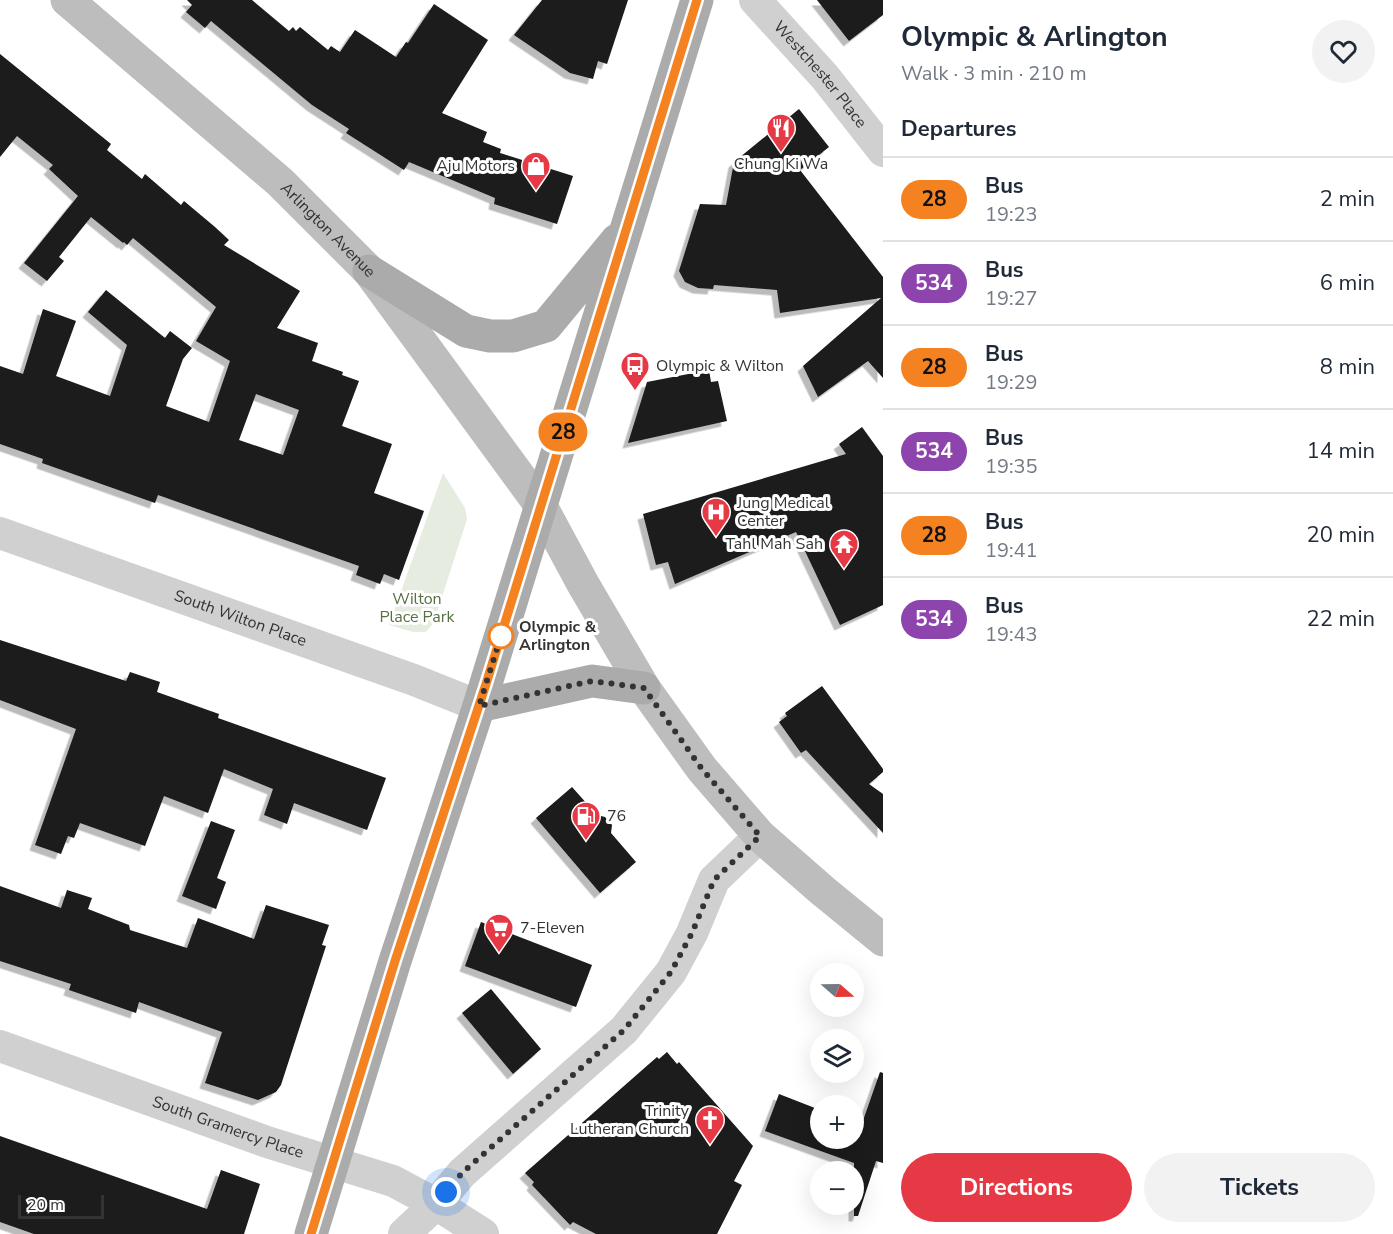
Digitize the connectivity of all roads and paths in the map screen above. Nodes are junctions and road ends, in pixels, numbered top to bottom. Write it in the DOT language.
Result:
graph roads {
  1 [pos="67,0"];
  2 [pos="697,0"];
  3 [pos="755,0"];
  4 [pos="883,151"];
  5 [pos="626,229"];
  6 [pos="369,272"];
  7 [pos="541,506"];
  8 [pos="0,533"];
  9 [pos="644,688"];
  10 [pos="479,706"];
  11 [pos="760,836"];
  12 [pos="883,940"];
  13 [pos="0,1046"];
  14 [pos="333,1161"];
  15 [pos="436,1204"];
  16 [pos="311,1234"];
  17 [pos="404,1234"];
  18 [pos="483,1234"];
  1 -- 6 [label="main road, Arlington Avenue"];
  2 -- 5 [label="main road"];
  3 -- 4 [label="street, Westchester Place"];
  5 -- 6 [label="main road"];
  5 -- 7 [label="main road"];
  6 -- 7 [label="main road, Arlington Avenue"];
  7 -- 9 [label="main road"];
  7 -- 10 [label="main road"];
  8 -- 10 [label="street, South Wilton Place"];
  9 -- 10 [label="main road"];
  9 -- 11 [label="main road"];
  10 -- 14 [label="main road"];
  11 -- 12 [label="main road"];
  11 -- 15 [label="street"];
  13 -- 14 [label="street, South Gramercy Place"];
  14 -- 15 [label="street, South Gramercy Place"];
  14 -- 16 [label="main road"];
  15 -- 17 [label="street"];
  15 -- 18 [label="street, South Gramercy Place"];
}
